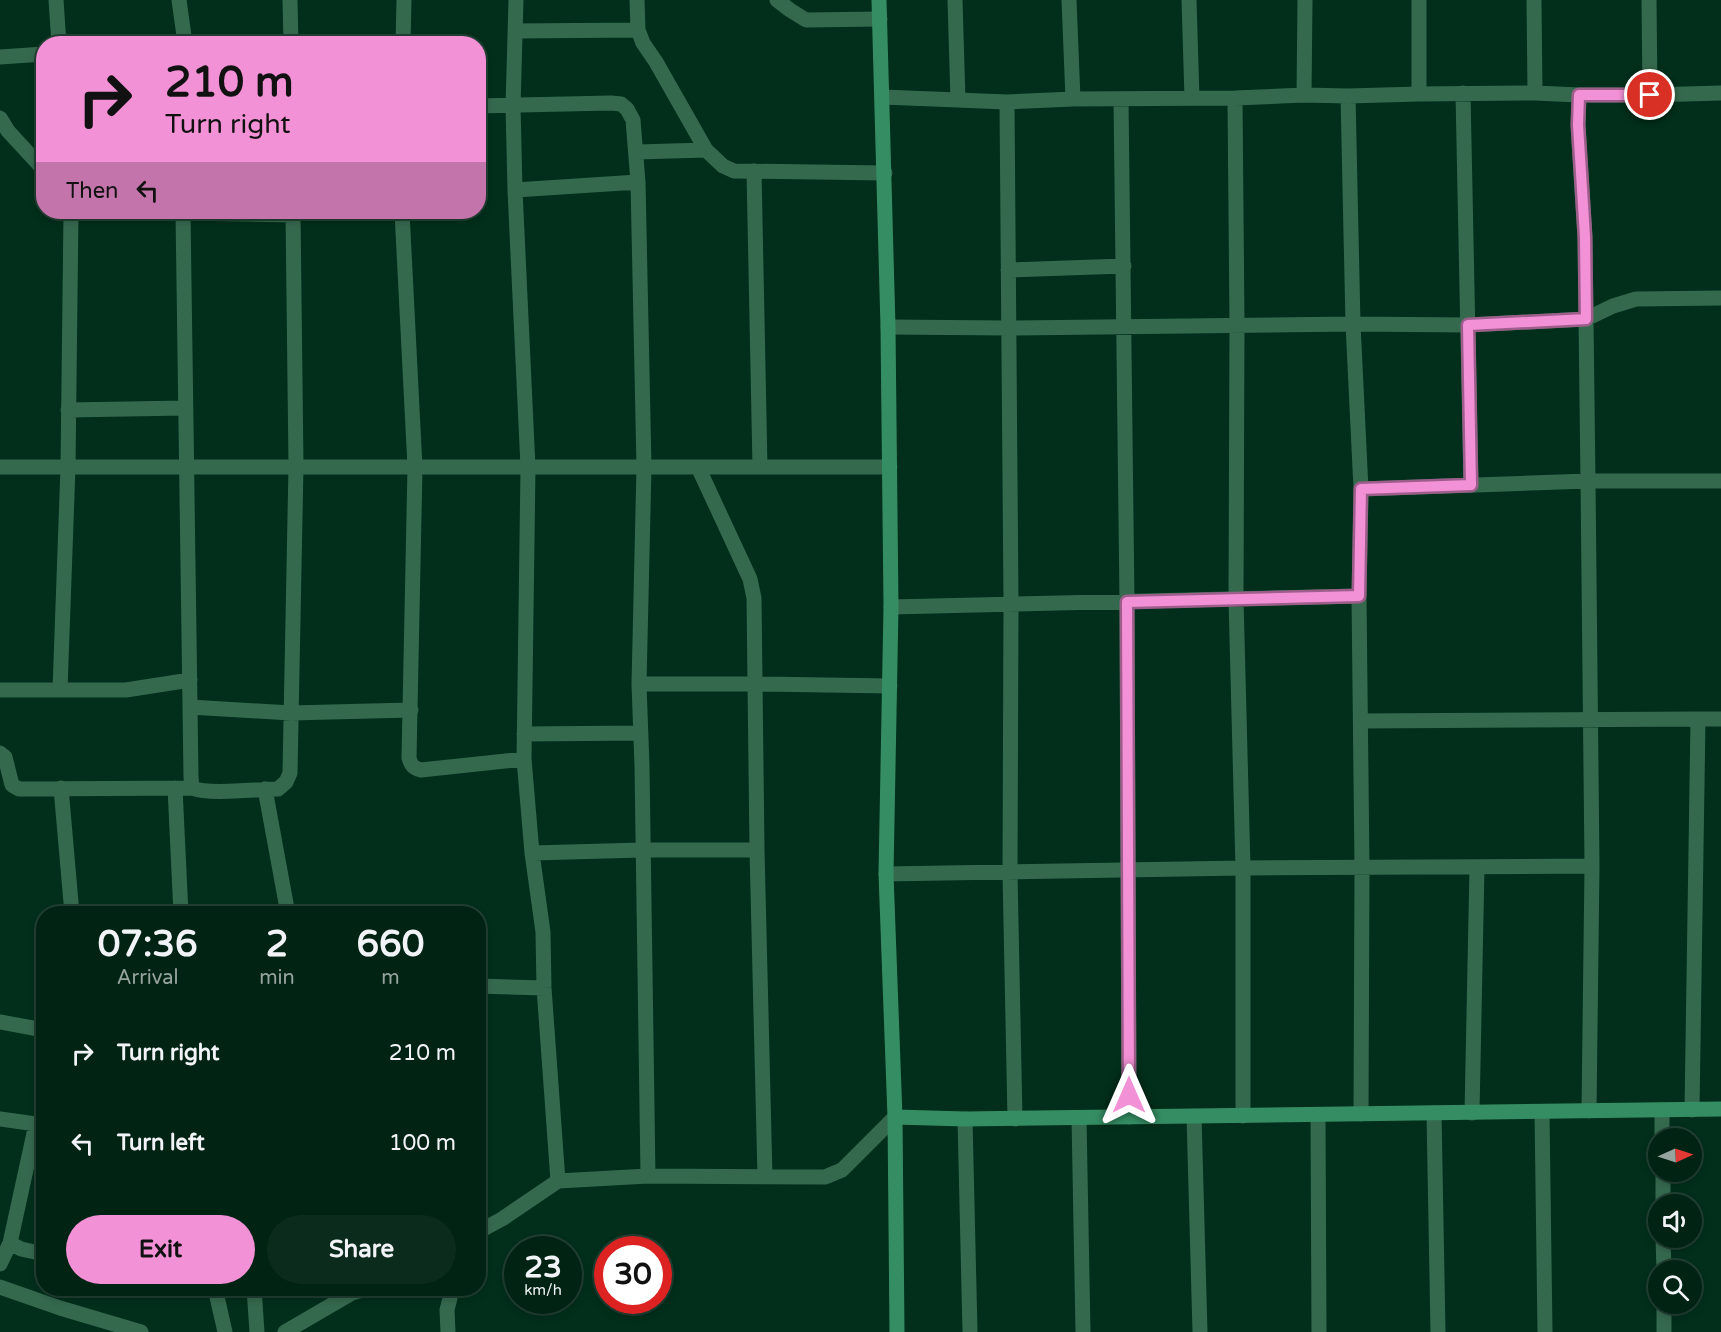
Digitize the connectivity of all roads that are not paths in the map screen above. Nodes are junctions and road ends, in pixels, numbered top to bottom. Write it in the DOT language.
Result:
graph roads {
  1 [pos="56,0"];
  2 [pos="179,0"];
  3 [pos="290,0"];
  4 [pos="404,0"];
  5 [pos="516,0"];
  6 [pos="637,0"];
  7 [pos="777,0"];
  8 [pos="879,0"];
  9 [pos="955,0"];
  10 [pos="1069,0"];
  11 [pos="1189,0"];
  12 [pos="1305,0"];
  13 [pos="1419,0"];
  14 [pos="1534,0"];
  15 [pos="1649,0"];
  16 [pos="880,19"];
  17 [pos="638,30"];
  18 [pos="515,31"];
  19 [pos="58,36"];
  20 [pos="183,36"];
  21 [pos="291,36"];
  22 [pos="403,36"];
  23 [pos="36,55"];
  24 [pos="0,57"];
  25 [pos="1463,93"];
  26 [pos="1534,93"];
  27 [pos="1721,93"];
  28 [pos="1419,94"];
  29 [pos="1304,95"];
  30 [pos="1579,95"];
  31 [pos="1650,95"];
  32 [pos="1348,96"];
  33 [pos="883,97"];
  34 [pos="1192,98"];
  35 [pos="1235,98"];
  36 [pos="1073,99"];
  37 [pos="1121,99"];
  38 [pos="958,100"];
  39 [pos="1007,102"];
  40 [pos="486,106"];
  41 [pos="513,106"];
  42 [pos="0,118"];
  43 [pos="706,150"];
  44 [pos="637,152"];
  45 [pos="36,160"];
  46 [pos="754,171"];
  47 [pos="885,173"];
  48 [pos="638,182"];
  49 [pos="515,190"];
  50 [pos="71,219"];
  51 [pos="183,219"];
  52 [pos="293,219"];
  53 [pos="402,219"];
  54 [pos="1124,266"];
  55 [pos="1008,270"];
  56 [pos="1721,298"];
  57 [pos="1586,319"];
  58 [pos="1237,324"];
  59 [pos="1353,324"];
  60 [pos="1125,325"];
  61 [pos="1468,325"];
  62 [pos="888,327"];
  63 [pos="1009,327"];
  64 [pos="185,408"];
  65 [pos="68,410"];
  66 [pos="186,466"];
  67 [pos="296,466"];
  68 [pos="0,467"];
  69 [pos="68,467"];
  70 [pos="415,467"];
  71 [pos="528,467"];
  72 [pos="644,467"];
  73 [pos="698,467"];
  74 [pos="760,467"];
  75 [pos="890,467"];
  76 [pos="1588,481"];
  77 [pos="1721,481"];
  78 [pos="1471,485"];
  79 [pos="1361,489"];
  80 [pos="1359,596"];
  81 [pos="1236,599"];
  82 [pos="1127,602"];
  83 [pos="1011,604"];
  84 [pos="891,607"];
  85 [pos="190,680"];
  86 [pos="639,684"];
  87 [pos="755,684"];
  88 [pos="890,687"];
  89 [pos="0,690"];
  90 [pos="60,690"];
  91 [pos="190,707"];
  92 [pos="411,710"];
  93 [pos="291,713"];
  94 [pos="1698,719"];
  95 [pos="1721,719"];
  96 [pos="1590,720"];
  97 [pos="1360,721"];
  98 [pos="524,734"];
  99 [pos="640,734"];
  100 [pos="0,753"];
  101 [pos="524,759"];
  102 [pos="61,788"];
  103 [pos="175,788"];
  104 [pos="192,788"];
  105 [pos="265,789"];
  106 [pos="642,850"];
  107 [pos="757,850"];
  108 [pos="532,853"];
  109 [pos="1592,866"];
  110 [pos="1477,867"];
  111 [pos="1243,868"];
  112 [pos="1362,868"];
  113 [pos="1128,870"];
  114 [pos="1010,873"];
  115 [pos="886,874"];
  116 [pos="71,906"];
  117 [pos="181,906"];
  118 [pos="287,906"];
  119 [pos="486,986"];
  120 [pos="544,988"];
  121 [pos="0,1022"];
  122 [pos="36,1029"];
  123 [pos="1721,1109"];
  124 [pos="1662,1110"];
  125 [pos="1692,1110"];
  126 [pos="1589,1111"];
  127 [pos="1542,1112"];
  128 [pos="1434,1113"];
  129 [pos="1472,1113"];
  130 [pos="1361,1114"];
  131 [pos="1318,1115"];
  132 [pos="1194,1116"];
  133 [pos="1243,1116"];
  134 [pos="896,1117"];
  135 [pos="1129,1117"];
  136 [pos="1079,1118"];
  137 [pos="0,1119"];
  138 [pos="965,1119"];
  139 [pos="1015,1119"];
  140 [pos="36,1124"];
  141 [pos="1662,1128"];
  142 [pos="36,1141"];
  143 [pos="648,1176"];
  144 [pos="765,1177"];
  145 [pos="558,1180"];
  146 [pos="486,1223"];
  147 [pos="10,1244"];
  148 [pos="36,1252"];
  149 [pos="0,1264"];
  150 [pos="0,1287"];
  151 [pos="217,1296"];
  152 [pos="255,1296"];
  153 [pos="347,1296"];
  154 [pos="450,1296"];
  155 [pos="1664,1314"];
  156 [pos="141,1332"];
  157 [pos="225,1332"];
  158 [pos="257,1332"];
  159 [pos="285,1332"];
  160 [pos="448,1332"];
  161 [pos="897,1332"];
  162 [pos="970,1332"];
  163 [pos="1083,1332"];
  164 [pos="1200,1332"];
  165 [pos="1319,1332"];
  166 [pos="1438,1332"];
  167 [pos="1545,1332"];
  168 [pos="1664,1332"];
  1 -- 19 [label="street"];
  2 -- 20 [label="street"];
  3 -- 21 [label="street"];
  4 -- 22 [label="street"];
  5 -- 18 [label="street"];
  6 -- 17 [label="street"];
  7 -- 16 [label="street"];
  8 -- 16 [label="street"];
  9 -- 38 [label="street"];
  10 -- 36 [label="street"];
  11 -- 34 [label="street"];
  12 -- 29 [label="street"];
  13 -- 28 [label="street"];
  14 -- 26 [label="street"];
  15 -- 31 [label="street"];
  16 -- 33 [label="street"];
  17 -- 18 [label="street"];
  17 -- 43 [label="street"];
  18 -- 41 [label="street"];
  23 -- 24 [label="street"];
  25 -- 26 [label="street"];
  25 -- 28 [label="street"];
  25 -- 61 [label="street"];
  26 -- 30 [label="street"];
  27 -- 31 [label="street"];
  28 -- 32 [label="street"];
  29 -- 32 [label="street"];
  29 -- 35 [label="street"];
  30 -- 31 [label="street"];
  30 -- 57 [label="street"];
  32 -- 59 [label="street"];
  33 -- 38 [label="street"];
  33 -- 47 [label="street"];
  34 -- 35 [label="street"];
  34 -- 37 [label="street"];
  35 -- 58 [label="street"];
  36 -- 37 [label="street"];
  36 -- 39 [label="street"];
  37 -- 54 [label="street"];
  38 -- 39 [label="street"];
  39 -- 55 [label="street"];
  40 -- 41 [label="street"];
  41 -- 44 [label="street"];
  41 -- 49 [label="street"];
  42 -- 45 [label="street"];
  43 -- 44 [label="street"];
  43 -- 46 [label="street"];
  44 -- 48 [label="street"];
  46 -- 47 [label="street"];
  46 -- 74 [label="street"];
  47 -- 62 [label="street"];
  48 -- 49 [label="street"];
  48 -- 72 [label="street"];
  49 -- 71 [label="street"];
  50 -- 65 [label="street"];
  51 -- 64 [label="street"];
  52 -- 67 [label="street"];
  53 -- 70 [label="street"];
  54 -- 55 [label="street"];
  54 -- 60 [label="street"];
  55 -- 63 [label="street"];
  56 -- 57 [label="street"];
  57 -- 61 [label="street"];
  57 -- 76 [label="street"];
  58 -- 59 [label="street"];
  58 -- 60 [label="street"];
  58 -- 81 [label="street"];
  59 -- 61 [label="street"];
  59 -- 79 [label="street"];
  60 -- 63 [label="street"];
  60 -- 82 [label="street"];
  61 -- 78 [label="street"];
  62 -- 63 [label="street"];
  62 -- 75 [label="street"];
  63 -- 83 [label="street"];
  64 -- 65 [label="street"];
  64 -- 66 [label="street"];
  65 -- 69 [label="street"];
  66 -- 67 [label="street"];
  66 -- 69 [label="street"];
  66 -- 85 [label="street"];
  67 -- 70 [label="street"];
  67 -- 93 [label="street"];
  68 -- 69 [label="street"];
  69 -- 90 [label="street"];
  70 -- 71 [label="street"];
  70 -- 92 [label="street"];
  71 -- 72 [label="street"];
  71 -- 98 [label="street"];
  72 -- 73 [label="street"];
  72 -- 86 [label="street"];
  73 -- 74 [label="street"];
  73 -- 87 [label="street"];
  74 -- 75 [label="street"];
  75 -- 84 [label="street"];
  76 -- 77 [label="street"];
  76 -- 78 [label="street"];
  76 -- 96 [label="street"];
  78 -- 79 [label="street"];
  79 -- 80 [label="street"];
  80 -- 81 [label="street"];
  80 -- 97 [label="street"];
  81 -- 82 [label="street"];
  81 -- 111 [label="street"];
  82 -- 83 [label="street"];
  82 -- 113 [label="street"];
  83 -- 84 [label="street"];
  83 -- 114 [label="street"];
  84 -- 88 [label="street"];
  85 -- 90 [label="street"];
  85 -- 91 [label="street"];
  86 -- 87 [label="street"];
  86 -- 99 [label="street"];
  87 -- 88 [label="street"];
  87 -- 107 [label="street"];
  88 -- 115 [label="street"];
  89 -- 90 [label="street"];
  91 -- 93 [label="street"];
  91 -- 104 [label="street"];
  92 -- 93 [label="street"];
  92 -- 101 [label="street"];
  93 -- 105 [label="street"];
  94 -- 95 [label="street"];
  94 -- 96 [label="street"];
  94 -- 125 [label="street"];
  96 -- 97 [label="street"];
  96 -- 109 [label="street"];
  97 -- 112 [label="street"];
  98 -- 99 [label="street"];
  98 -- 101 [label="street"];
  99 -- 106 [label="street"];
  100 -- 102 [label="street"];
  101 -- 108 [label="street"];
  102 -- 103 [label="street"];
  102 -- 116 [label="street"];
  103 -- 104 [label="street"];
  103 -- 117 [label="street"];
  104 -- 105 [label="street"];
  105 -- 118 [label="street"];
  106 -- 107 [label="street"];
  106 -- 108 [label="street"];
  106 -- 143 [label="street"];
  107 -- 144 [label="street"];
  108 -- 120 [label="street"];
  109 -- 110 [label="street"];
  109 -- 126 [label="street"];
  110 -- 112 [label="street"];
  110 -- 129 [label="street"];
  111 -- 112 [label="street"];
  111 -- 113 [label="street"];
  111 -- 133 [label="street"];
  112 -- 130 [label="street"];
  113 -- 114 [label="street"];
  113 -- 135 [label="street"];
  114 -- 115 [label="street"];
  114 -- 139 [label="street"];
  115 -- 134 [label="street"];
  119 -- 120 [label="street"];
  120 -- 145 [label="street"];
  121 -- 122 [label="street"];
  123 -- 125 [label="street"];
  124 -- 125 [label="street"];
  124 -- 126 [label="street"];
  124 -- 141 [label="street"];
  126 -- 127 [label="street"];
  127 -- 129 [label="street"];
  127 -- 167 [label="street"];
  128 -- 129 [label="street"];
  128 -- 130 [label="street"];
  128 -- 166 [label="street"];
  130 -- 131 [label="street"];
  131 -- 133 [label="street"];
  131 -- 165 [label="street"];
  132 -- 133 [label="street"];
  132 -- 135 [label="street"];
  132 -- 164 [label="street"];
  134 -- 138 [label="street"];
  134 -- 144 [label="street"];
  134 -- 161 [label="street"];
  135 -- 136 [label="street"];
  136 -- 139 [label="street"];
  136 -- 163 [label="street"];
  137 -- 140 [label="street"];
  138 -- 139 [label="street"];
  138 -- 162 [label="street"];
  142 -- 147 [label="street"];
  143 -- 144 [label="street"];
  143 -- 145 [label="street"];
  145 -- 146 [label="street"];
  147 -- 148 [label="street"];
  147 -- 149 [label="street"];
  150 -- 156 [label="street"];
  151 -- 157 [label="street"];
  152 -- 158 [label="street"];
  153 -- 159 [label="street"];
  154 -- 160 [label="street"];
  155 -- 168 [label="street"];
}
